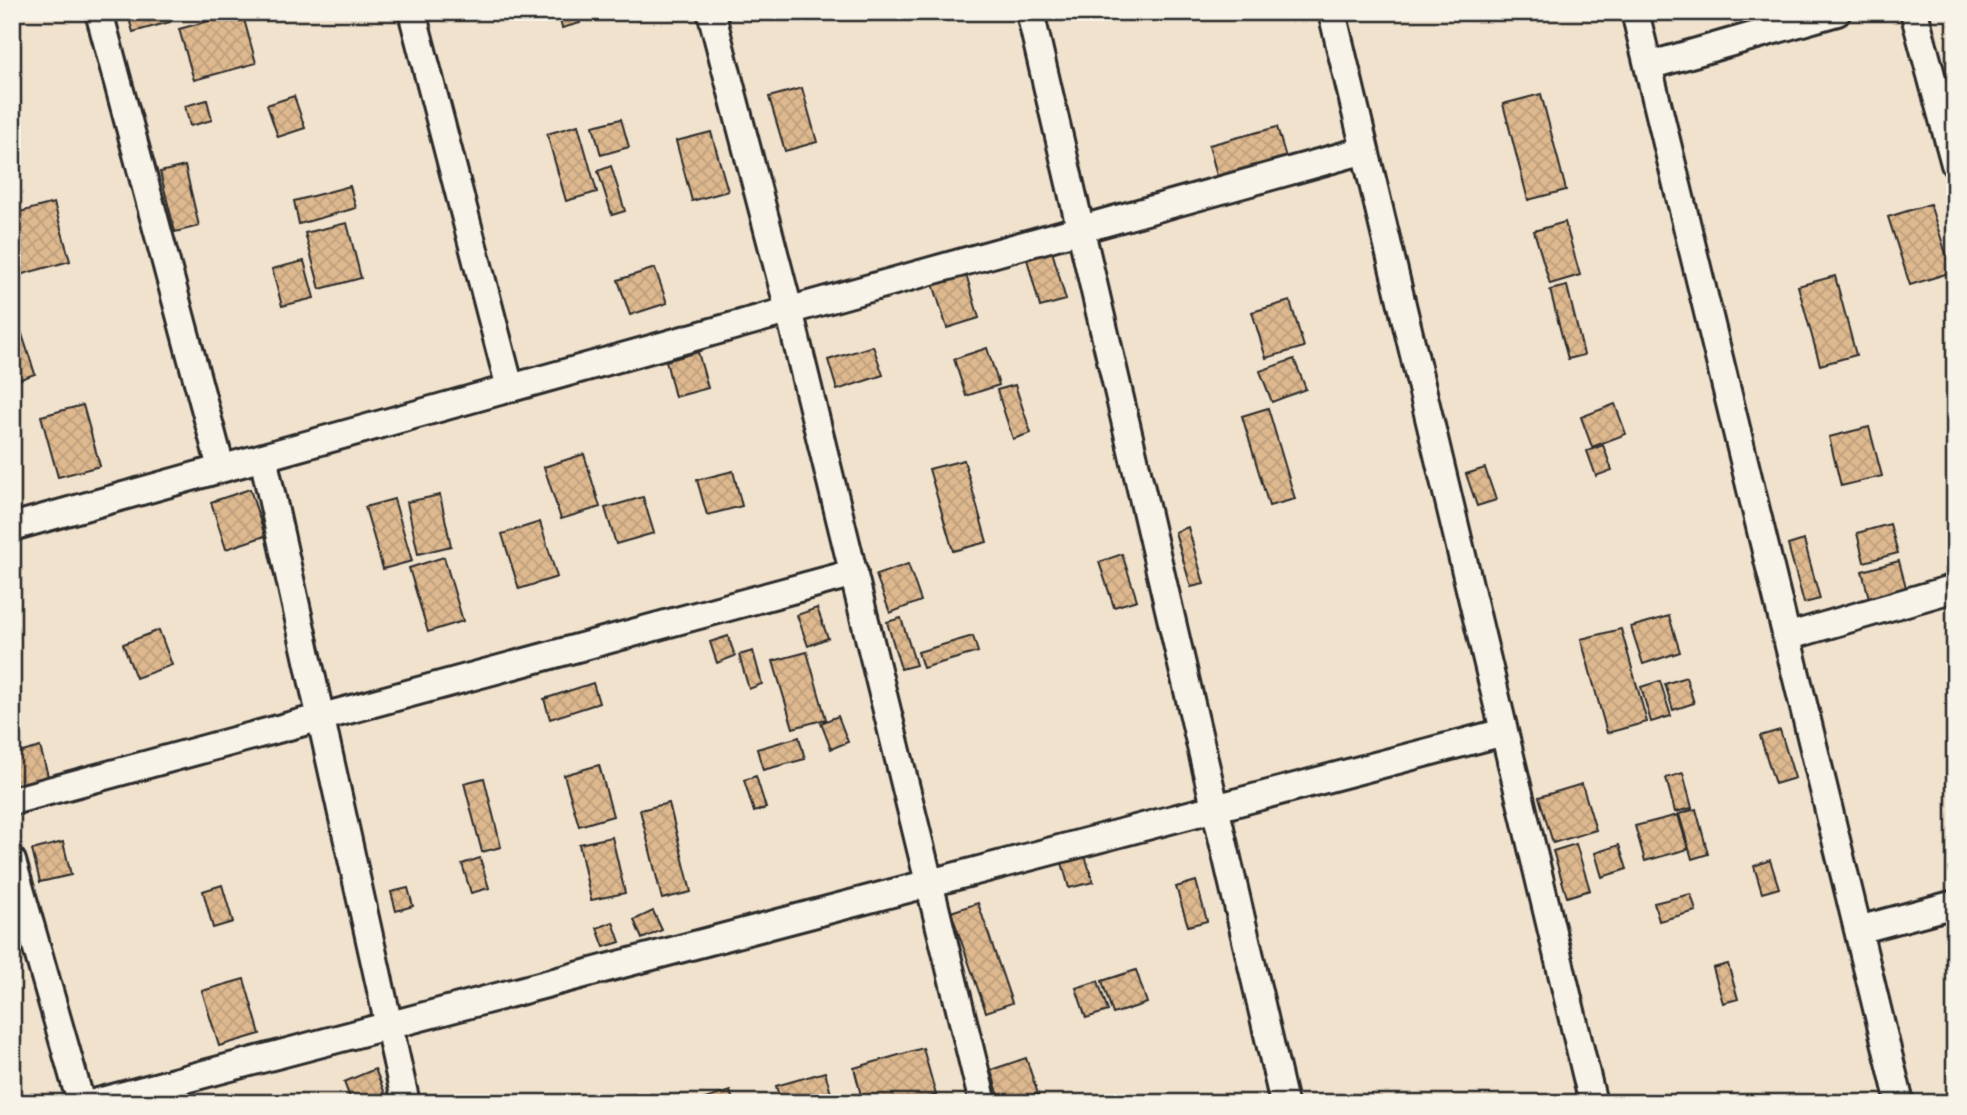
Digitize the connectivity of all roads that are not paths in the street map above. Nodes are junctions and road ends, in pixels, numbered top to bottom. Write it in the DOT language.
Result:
graph roads {
  1 [pos="99,12"];
  2 [pos="412,12"];
  3 [pos="712,12"];
  4 [pos="1030,12"];
  5 [pos="1332,12"];
  6 [pos="1634,12"];
  7 [pos="1837,12"];
  8 [pos="1914,12"];
  9 [pos="1648,66"];
  10 [pos="1365,150"];
  11 [pos="1955,164"];
  12 [pos="1081,230"];
  13 [pos="789,310"];
  14 [pos="510,388"];
  15 [pos="264,457"];
  16 [pos="221,468"];
  17 [pos="12,527"];
  18 [pos="854,573"];
  19 [pos="1955,588"];
  20 [pos="1786,636"];
  21 [pos="320,718"];
  22 [pos="1504,732"];
  23 [pos="12,801"];
  24 [pos="1215,808"];
  25 [pos="12,861"];
  26 [pos="931,883"];
  27 [pos="1955,904"];
  28 [pos="1858,930"];
  29 [pos="389,1025"];
  30 [pos="81,1103"];
  31 [pos="94,1103"];
  32 [pos="406,1103"];
  33 [pos="983,1103"];
  34 [pos="1284,1103"];
  35 [pos="1593,1103"];
  36 [pos="1900,1103"];
  1 -- 16 [label="street"];
  2 -- 14 [label="street"];
  3 -- 13 [label="street"];
  4 -- 12 [label="street"];
  5 -- 10 [label="street"];
  6 -- 9 [label="street"];
  7 -- 9 [label="street"];
  8 -- 11 [label="street"];
  9 -- 20 [label="street"];
  10 -- 12 [label="street"];
  10 -- 22 [label="street"];
  12 -- 13 [label="street"];
  12 -- 24 [label="street"];
  13 -- 14 [label="street"];
  13 -- 18 [label="street"];
  14 -- 15 [label="street"];
  15 -- 16 [label="street"];
  15 -- 21 [label="street"];
  16 -- 17 [label="street"];
  18 -- 21 [label="street"];
  18 -- 26 [label="street"];
  19 -- 20 [label="street"];
  20 -- 28 [label="street"];
  21 -- 23 [label="street"];
  21 -- 29 [label="street"];
  22 -- 24 [label="street"];
  22 -- 35 [label="street"];
  24 -- 26 [label="street"];
  24 -- 34 [label="street"];
  25 -- 30 [label="street"];
  26 -- 29 [label="street"];
  26 -- 33 [label="street"];
  27 -- 28 [label="street"];
  28 -- 36 [label="street"];
  29 -- 31 [label="street"];
  29 -- 32 [label="street"];
}
